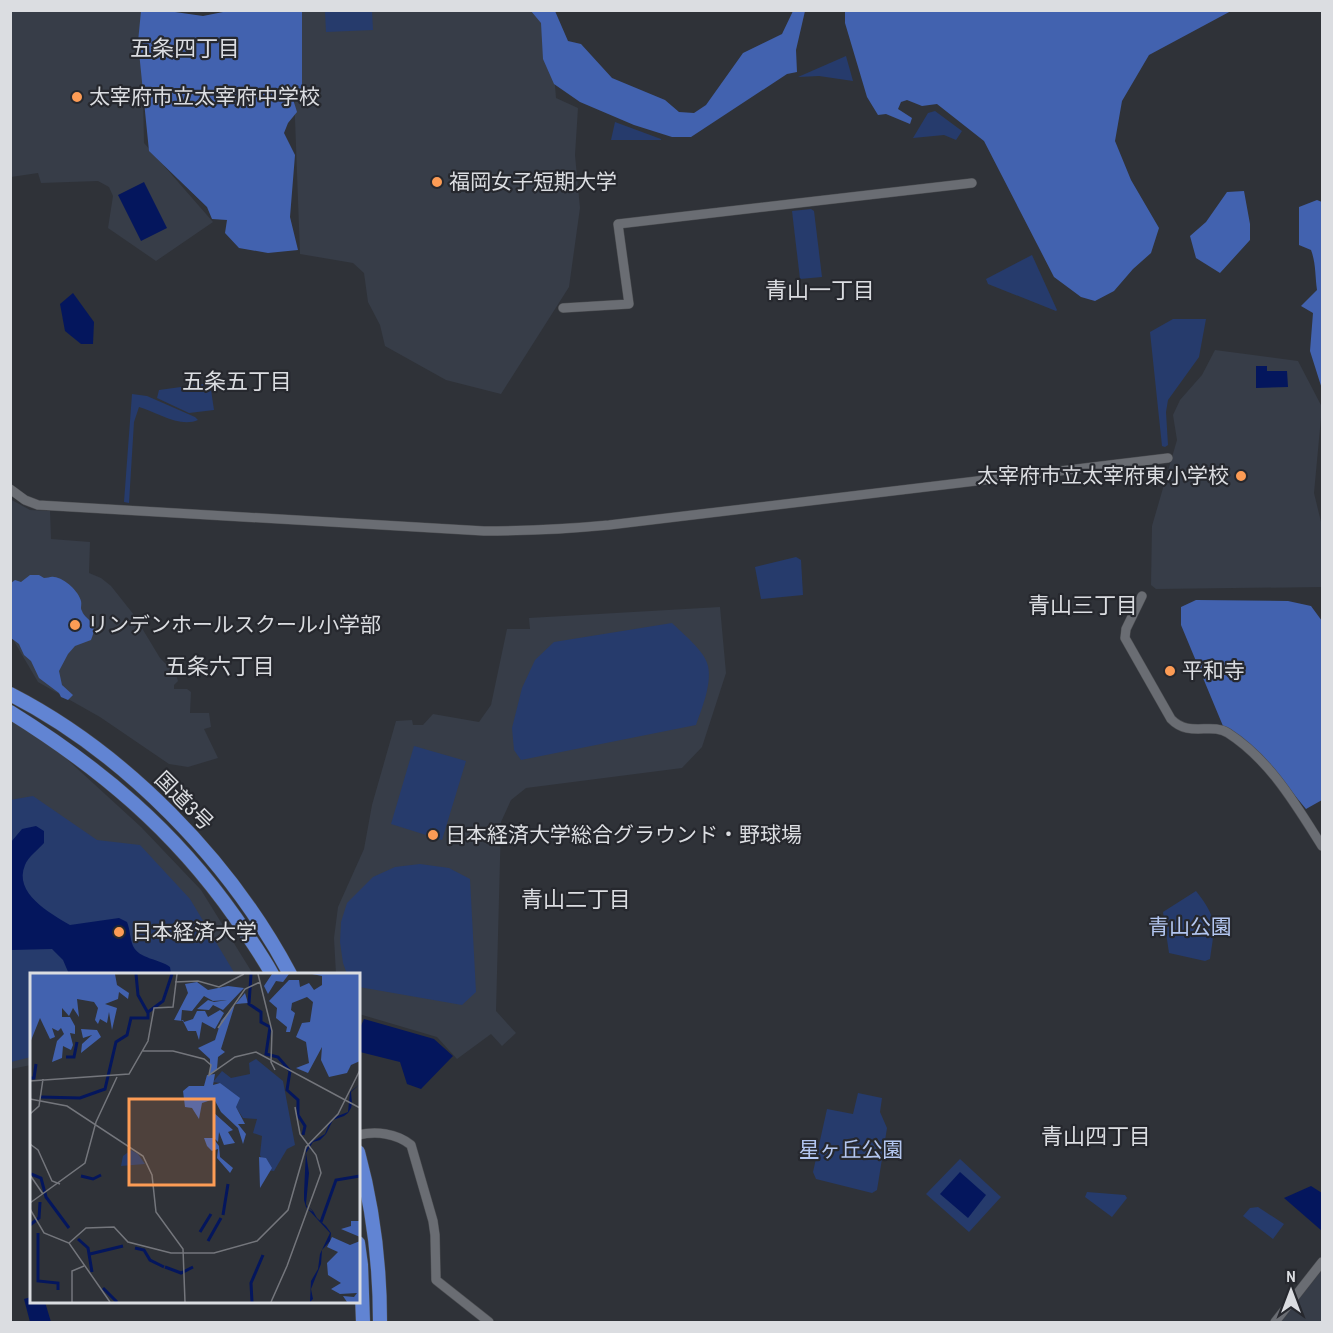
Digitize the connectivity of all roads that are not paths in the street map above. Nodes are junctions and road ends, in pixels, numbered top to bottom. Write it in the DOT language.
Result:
graph roads {
  1 [pos="972,183"];
  2 [pos="563,308"];
  3 [pos="1168,458"];
  4 [pos="10,489"];
  5 [pos="1142,596"];
  6 [pos="10,694"];
  7 [pos="10,712"];
  8 [pos="1323,846"];
  9 [pos="271,973"];
  10 [pos="289,973"];
  11 [pos="360,1135"];
  12 [pos="360,1159"];
  13 [pos="1323,1262"];
  14 [pos="360,1275"];
  15 [pos="363,1323"];
  16 [pos="380,1323"];
  17 [pos="489,1323"];
  18 [pos="1275,1323"];
  1 -- 2 [label="street"];
  3 -- 4 [label="street"];
  5 -- 8 [label="street"];
  6 -- 10 [label="highway, 国道3号"];
  7 -- 9 [label="highway, 国道3号"];
  11 -- 17 [label="street"];
  12 -- 16 [label="highway"];
  13 -- 18 [label="street"];
  14 -- 15 [label="highway"];
}
